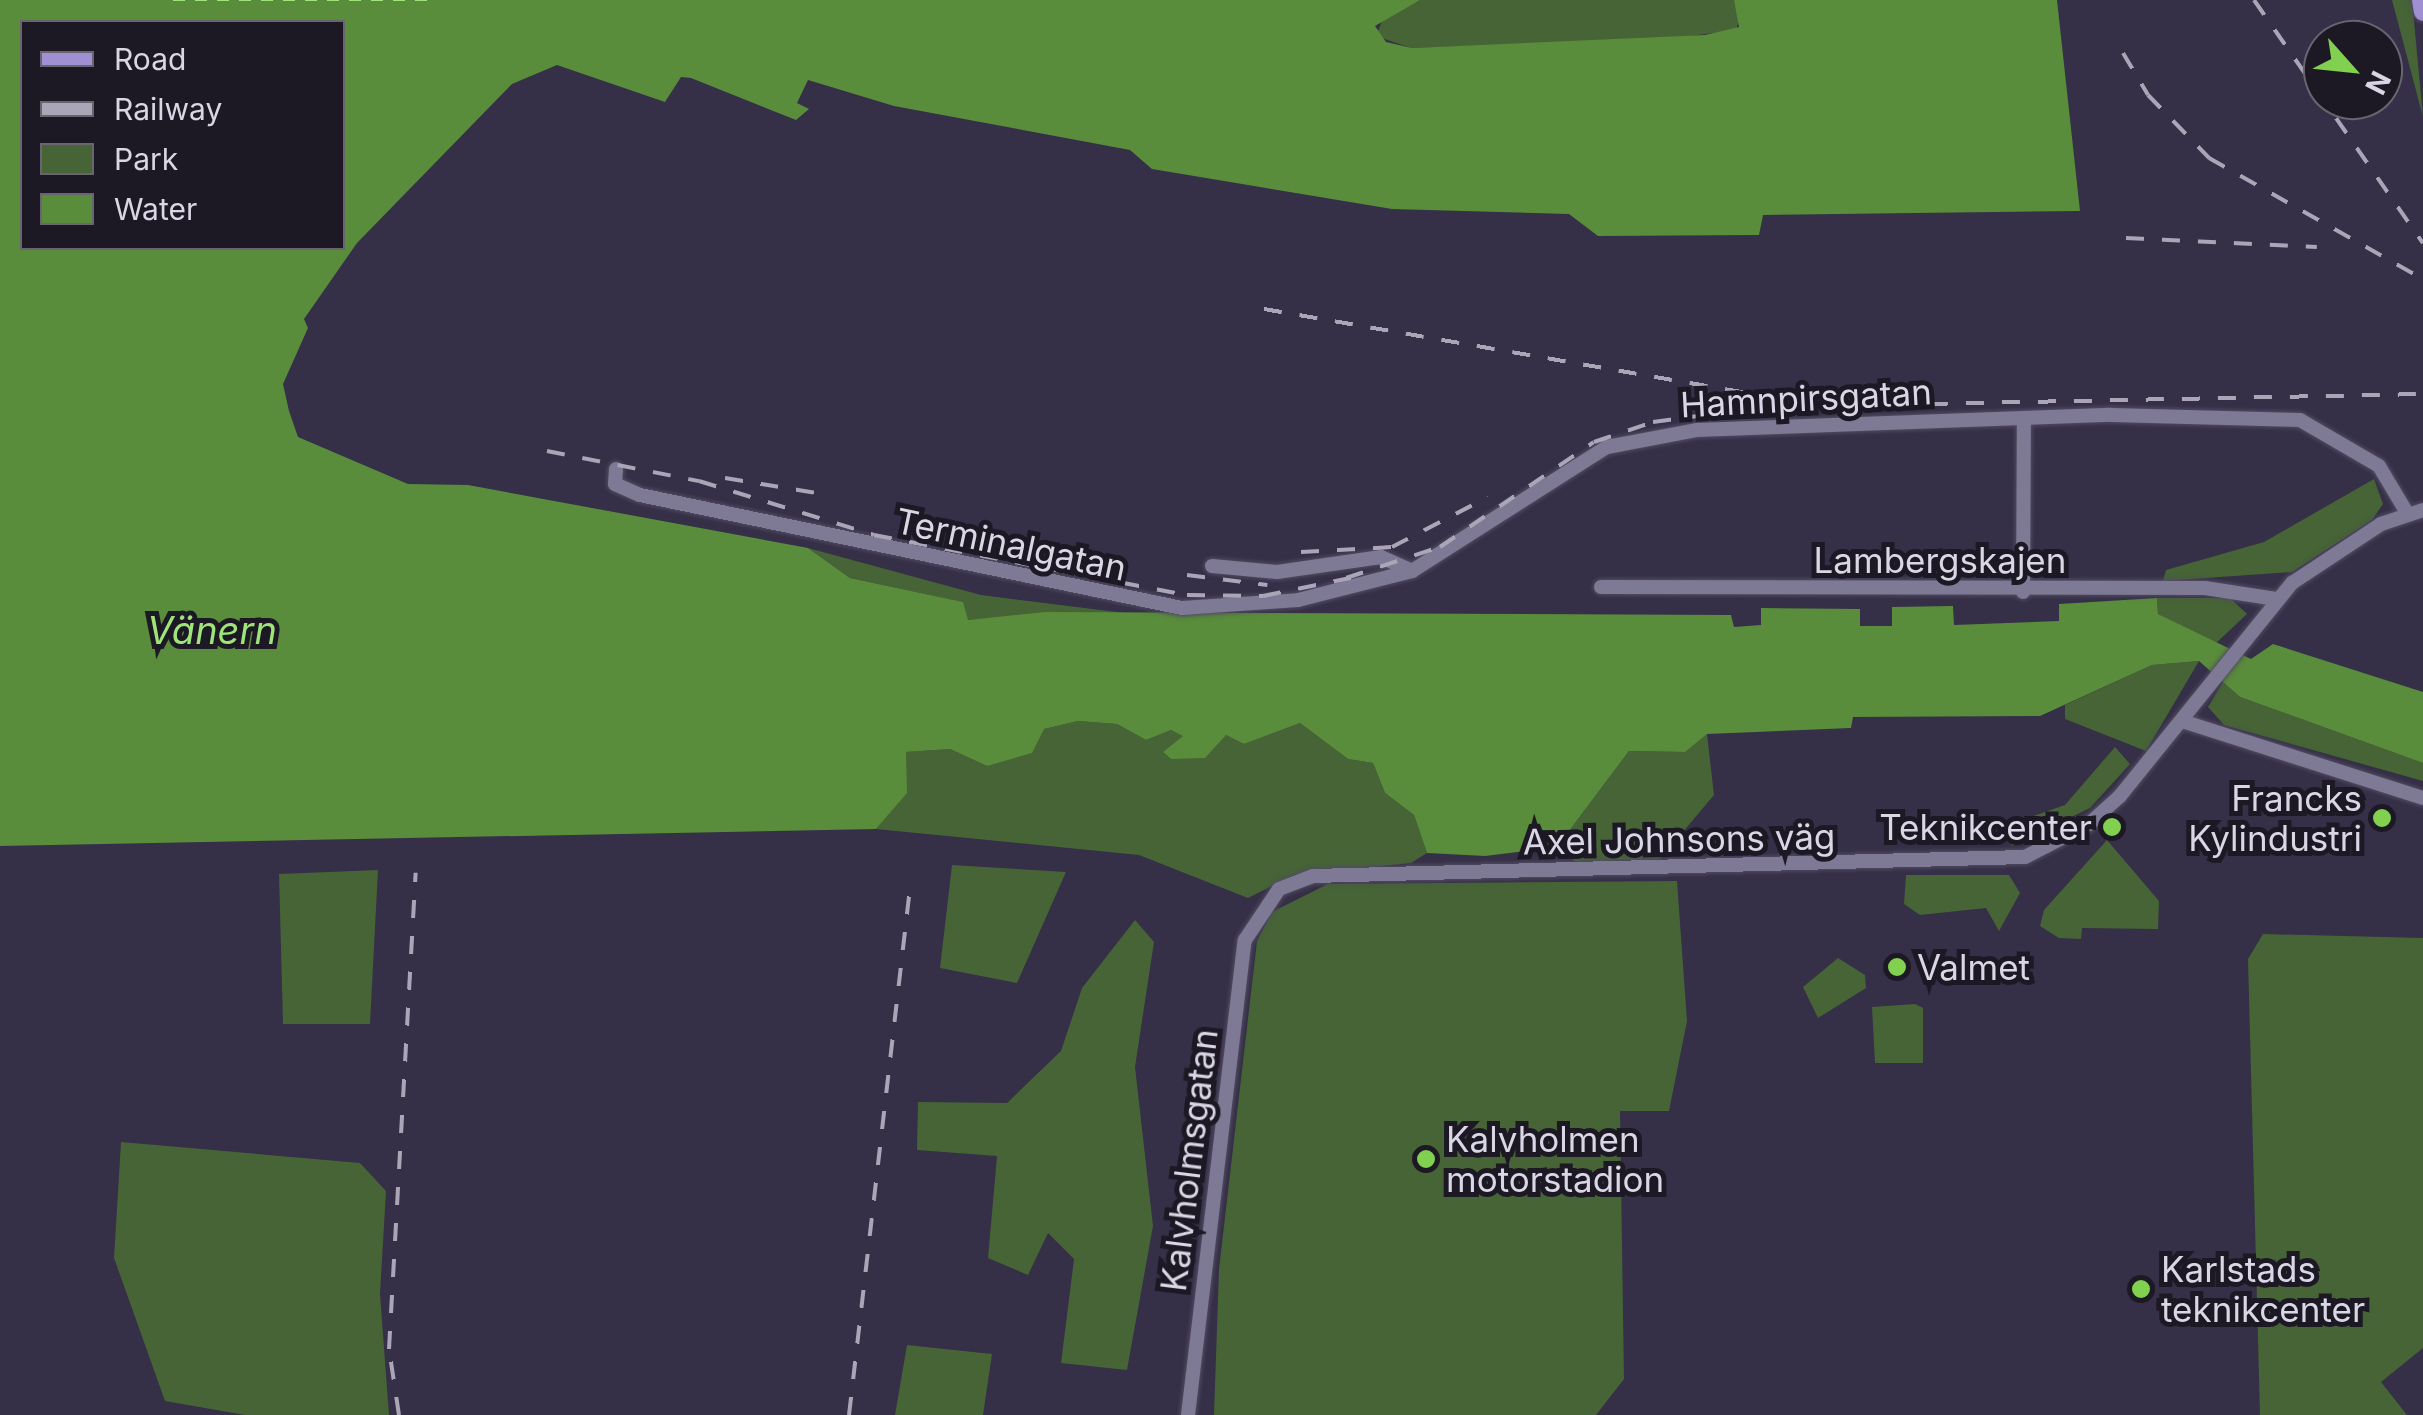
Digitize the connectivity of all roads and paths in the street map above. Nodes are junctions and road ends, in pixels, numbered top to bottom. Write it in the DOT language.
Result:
graph roads {
  1 [pos="2421,0"];
  2 [pos="2423,12"];
  3 [pos="2024,418"];
  4 [pos="616,469"];
  5 [pos="2423,510"];
  6 [pos="2407,513"];
  7 [pos="1212,566"];
  8 [pos="1412,571"];
  9 [pos="1601,586"];
  10 [pos="2024,592"];
  11 [pos="2276,599"];
  12 [pos="2182,720"];
  13 [pos="2423,798"];
  14 [pos="1255,913"];
  15 [pos="1188,1415"];
  1 -- 2 [label="main road"];
  3 -- 6 [label="street, Hamnpirsgatan"];
  3 -- 8 [label="street, Hamnpirsgatan"];
  3 -- 10 [label="street"];
  4 -- 8 [label="street, Terminalgatan"];
  5 -- 6 [label="street"];
  6 -- 11 [label="street, Axel Johnsons väg"];
  7 -- 8 [label="street"];
  9 -- 10 [label="street, Lambergskajen"];
  10 -- 11 [label="street, Lambergskajen"];
  11 -- 12 [label="street, Axel Johnsons väg"];
  12 -- 13 [label="street"];
  12 -- 14 [label="street, Axel Johnsons väg"];
  14 -- 15 [label="street, Kalvholmsgatan"];
}
